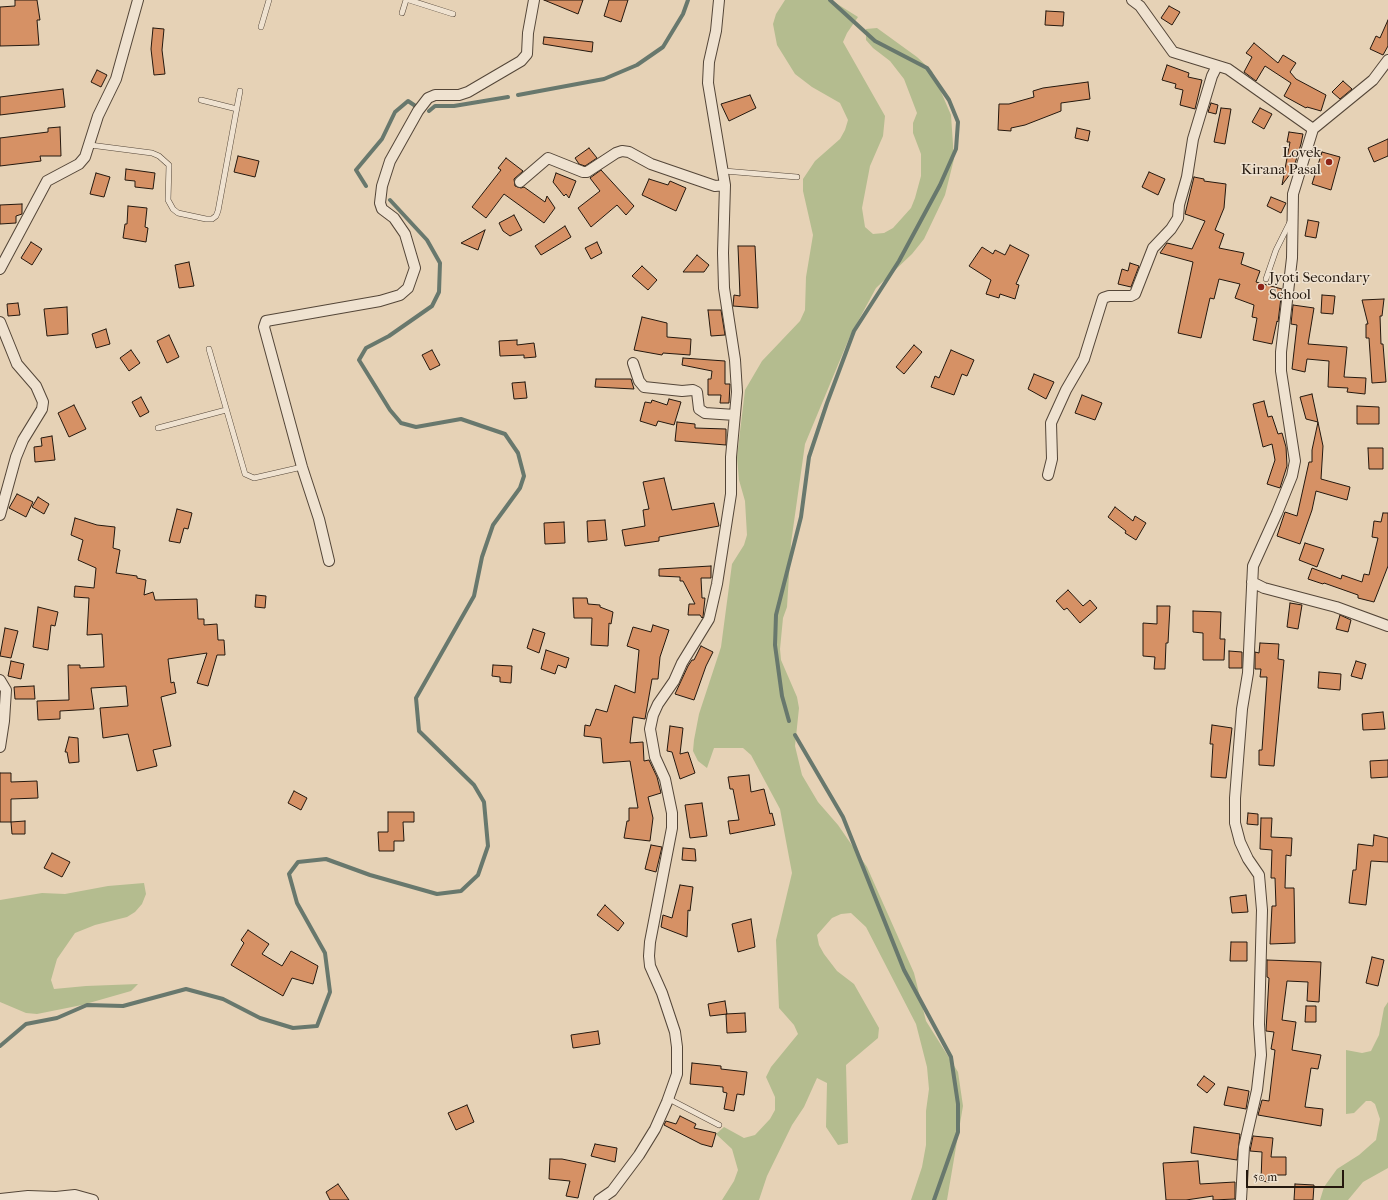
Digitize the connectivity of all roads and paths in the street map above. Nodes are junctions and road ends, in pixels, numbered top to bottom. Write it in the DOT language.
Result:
graph roads {
  1 [pos="138,0"];
  2 [pos="270,0"];
  3 [pos="408,0"];
  4 [pos="534,0"];
  5 [pos="718,0"];
  6 [pos="1132,0"];
  7 [pos="402,13"];
  8 [pos="453,14"];
  9 [pos="261,27"];
  10 [pos="1388,60"];
  11 [pos="1217,66"];
  12 [pos="240,91"];
  13 [pos="201,100"];
  14 [pos="237,109"];
  15 [pos="1313,129"];
  16 [pos="90,145"];
  17 [pos="724,171"];
  18 [pos="797,177"];
  19 [pos="520,182"];
  20 [pos="725,185"];
  21 [pos="1292,217"];
  22 [pos="0,269"];
  23 [pos="1266,279"];
  24 [pos="0,322"];
  25 [pos="209,349"];
  26 [pos="633,363"];
  27 [pos="226,410"];
  28 [pos="735,415"];
  29 [pos="158,428"];
  30 [pos="302,467"];
  31 [pos="1048,475"];
  32 [pos="0,515"];
  33 [pos="329,561"];
  34 [pos="1252,582"];
  35 [pos="1388,626"];
  36 [pos="0,680"];
  37 [pos="0,747"];
  38 [pos="669,1099"];
  39 [pos="719,1125"];
  40 [pos="0,1199"];
  41 [pos="93,1200"];
  42 [pos="599,1200"];
  43 [pos="1241,1200"];
  1 -- 16 [label="street"];
  2 -- 9 [label="lane"];
  3 -- 7 [label="lane"];
  3 -- 8 [label="lane"];
  4 -- 30 [label="street"];
  5 -- 17 [label="street"];
  6 -- 11 [label="street"];
  10 -- 15 [label="street"];
  11 -- 15 [label="street"];
  11 -- 31 [label="street"];
  12 -- 14 [label="lane"];
  13 -- 14 [label="lane"];
  14 -- 16 [label="lane"];
  15 -- 21 [label="street"];
  16 -- 22 [label="street"];
  17 -- 18 [label="lane"];
  17 -- 20 [label="street"];
  19 -- 20 [label="street"];
  20 -- 28 [label="street"];
  21 -- 23 [label="lane"];
  21 -- 34 [label="street"];
  24 -- 32 [label="street"];
  25 -- 27 [label="lane"];
  26 -- 28 [label="street"];
  27 -- 29 [label="lane"];
  27 -- 30 [label="lane"];
  28 -- 38 [label="street"];
  30 -- 33 [label="street"];
  34 -- 35 [label="street"];
  34 -- 43 [label="street"];
  36 -- 37 [label="street"];
  38 -- 39 [label="lane"];
  38 -- 42 [label="street"];
  40 -- 41 [label="street"];
}
